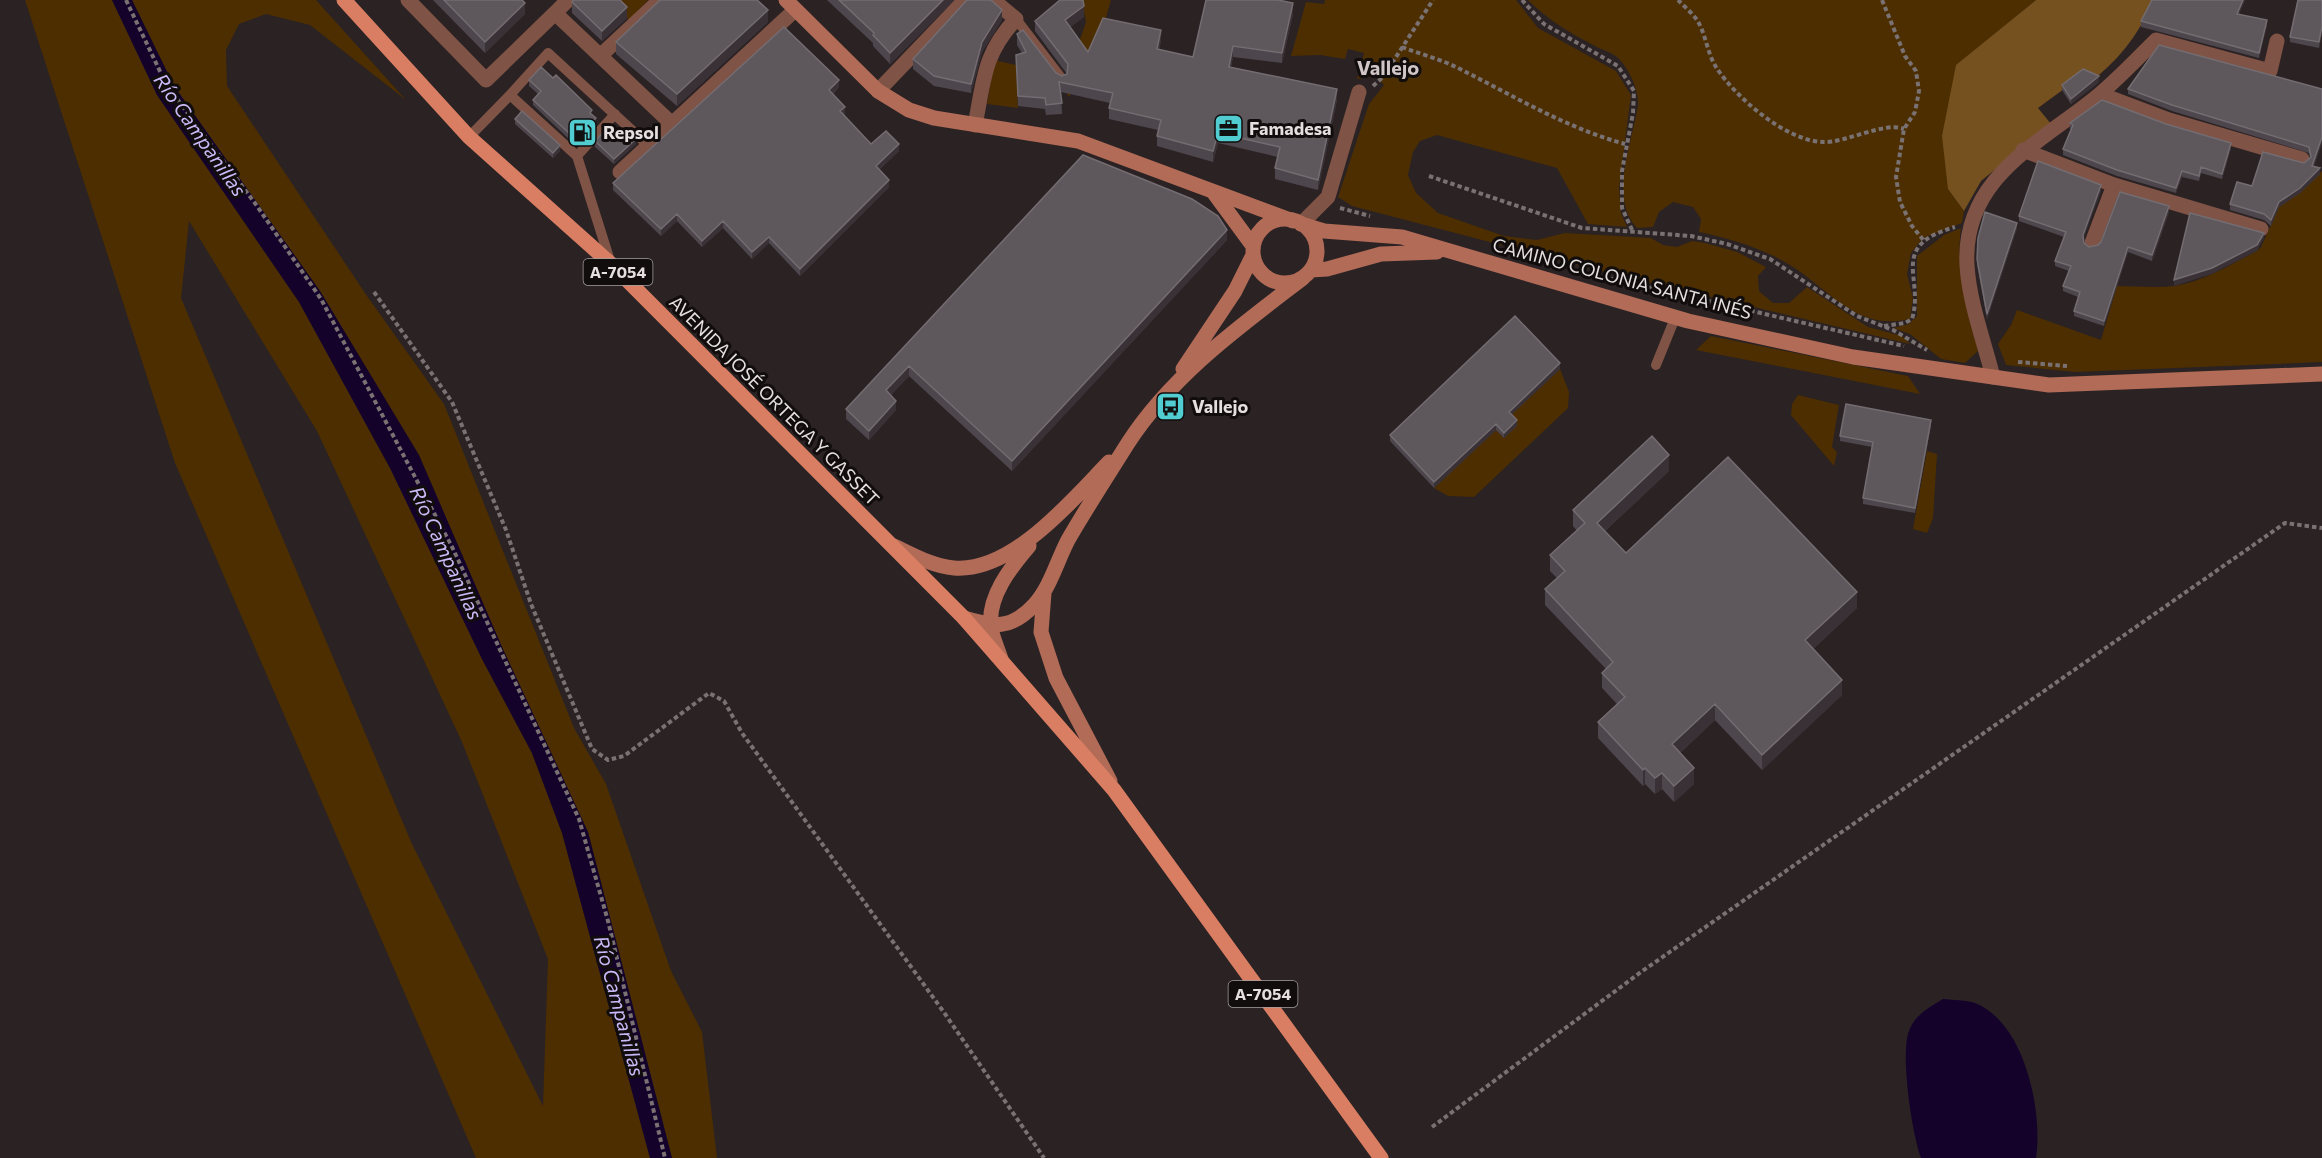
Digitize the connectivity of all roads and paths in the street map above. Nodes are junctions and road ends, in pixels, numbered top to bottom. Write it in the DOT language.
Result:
graph roads {
  1 [pos="126,0"];
  2 [pos="344,0"];
  3 [pos="408,0"];
  4 [pos="568,0"];
  5 [pos="660,0"];
  6 [pos="965,0"];
  7 [pos="993,0"];
  8 [pos="1433,0"];
  9 [pos="1522,0"];
  10 [pos="1678,0"];
  11 [pos="1882,0"];
  12 [pos="791,5"];
  13 [pos="555,13"];
  14 [pos="1016,19"];
  15 [pos="2277,41"];
  16 [pos="1402,47"];
  17 [pos="600,56"];
  18 [pos="1062,79"];
  19 [pos="878,91"];
  20 [pos="1359,92"];
  21 [pos="2100,94"];
  22 [pos="510,95"];
  23 [pos="615,114"];
  24 [pos="672,124"];
  25 [pos="975,125"];
  26 [pos="1904,129"];
  27 [pos="469,137"];
  28 [pos="1625,144"];
  29 [pos="649,146"];
  30 [pos="2023,150"];
  31 [pos="577,156"];
  32 [pos="2301,159"];
  33 [pos="620,172"];
  34 [pos="1429,176"];
  35 [pos="2114,185"];
  36 [pos="1214,192"];
  37 [pos="1322,204"];
  38 [pos="1380,219"];
  39 [pos="1297,222"];
  40 [pos="1971,226"];
  41 [pos="2261,229"];
  42 [pos="1633,232"];
  43 [pos="1925,242"];
  44 [pos="2092,243"];
  45 [pos="1253,250"];
  46 [pos="1449,251"];
  47 [pos="611,264"];
  48 [pos="1307,274"];
  49 [pos="1600,276"];
  50 [pos="374,292"];
  51 [pos="1676,318"];
  52 [pos="1879,326"];
  53 [pos="1928,351"];
  54 [pos="1938,352"];
  55 [pos="1988,359"];
  56 [pos="1656,365"];
  57 [pos="2076,367"];
  58 [pos="1946,370"];
  59 [pos="2322,374"];
  60 [pos="1993,377"];
  61 [pos="1172,386"];
  62 [pos="1130,441"];
  63 [pos="1044,527"];
  64 [pos="2322,528"];
  65 [pos="891,545"];
  66 [pos="1045,587"];
  67 [pos="964,618"];
  68 [pos="991,626"];
  69 [pos="1001,659"];
  70 [pos="1114,790"];
  71 [pos="1432,1127"];
  72 [pos="665,1158"];
  73 [pos="1044,1158"];
  74 [pos="1381,1158"];
  1 -- 72 [label="path"];
  2 -- 27 [label="main road, AVENIDA JOSÉ ORTEGA Y GASSET / A-7054"];
  3 -- 13 [label="street"];
  4 -- 13 [label="street"];
  5 -- 17 [label="street"];
  6 -- 19 [label="street"];
  7 -- 14 [label="street"];
  8 -- 16 [label="path"];
  9 -- 28 [label="path"];
  10 -- 26 [label="path"];
  11 -- 26 [label="path"];
  12 -- 19 [label="main road, CAMINO COLONIA SANTA INÉS"];
  12 -- 24 [label="street"];
  13 -- 17 [label="street"];
  14 -- 18 [label="lane"];
  14 -- 25 [label="street"];
  15 -- 21 [label="street"];
  16 -- 20 [label="path"];
  16 -- 28 [label="path"];
  17 -- 24 [label="street"];
  19 -- 25 [label="main road, CAMINO COLONIA SANTA INÉS"];
  20 -- 37 [label="street"];
  21 -- 30 [label="street"];
  21 -- 32 [label="street"];
  22 -- 23 [label="lane"];
  22 -- 27 [label="lane"];
  22 -- 31 [label="lane"];
  23 -- 29 [label="lane"];
  23 -- 31 [label="lane"];
  24 -- 29 [label="street"];
  25 -- 36 [label="main road, CAMINO COLONIA SANTA INÉS"];
  26 -- 43 [label="path"];
  27 -- 47 [label="main road, AVENIDA JOSÉ ORTEGA Y GASSET / A-7054"];
  28 -- 42 [label="path"];
  29 -- 33 [label="street"];
  30 -- 35 [label="street"];
  30 -- 40 [label="street"];
  31 -- 47 [label="lane"];
  34 -- 42 [label="path"];
  35 -- 41 [label="street"];
  35 -- 44 [label="street"];
  36 -- 39 [label="main road, CAMINO COLONIA SANTA INÉS"];
  36 -- 45 [label="main road"];
  37 -- 38 [label="path"];
  37 -- 39 [label="street"];
  39 -- 45 [label="main road"];
  39 -- 46 [label="main road, CAMINO COLONIA SANTA INÉS"];
  39 -- 48 [label="main road"];
  40 -- 43 [label="path"];
  40 -- 55 [label="street"];
  42 -- 52 [label="path"];
  43 -- 52 [label="path"];
  45 -- 48 [label="main road"];
  45 -- 61 [label="main road, CAMINO COLONIA SANTA INÉS"];
  46 -- 48 [label="main road, CAMINO COLONIA SANTA INÉS"];
  46 -- 51 [label="main road, CAMINO COLONIA SANTA INÉS"];
  47 -- 65 [label="main road, AVENIDA JOSÉ ORTEGA Y GASSET / A-7054"];
  48 -- 61 [label="main road, CAMINO COLONIA SANTA INÉS"];
  49 -- 53 [label="path"];
  50 -- 73 [label="path"];
  51 -- 56 [label="lane"];
  51 -- 58 [label="main road, CAMINO COLONIA SANTA INÉS"];
  52 -- 53 [label="path"];
  53 -- 54 [label="path"];
  53 -- 58 [label="path"];
  55 -- 57 [label="path"];
  55 -- 60 [label="street"];
  58 -- 60 [label="main road, CAMINO COLONIA SANTA INÉS"];
  59 -- 60 [label="main road, CAMINO COLONIA SANTA INÉS"];
  61 -- 62 [label="main road, CAMINO COLONIA SANTA INÉS"];
  62 -- 63 [label="main road, CAMINO COLONIA SANTA INÉS"];
  62 -- 66 [label="main road, CAMINO COLONIA SANTA INÉS"];
  63 -- 65 [label="main road, CAMINO COLONIA SANTA INÉS"];
  63 -- 68 [label="main road, CAMINO COLONIA SANTA INÉS"];
  64 -- 71 [label="path"];
  65 -- 67 [label="main road, AVENIDA JOSÉ ORTEGA Y GASSET / A-7054"];
  66 -- 68 [label="main road, CAMINO COLONIA SANTA INÉS"];
  66 -- 70 [label="main road, AVENIDA JOSÉ ORTEGA Y GASSET / A-7054"];
  67 -- 68 [label="main road"];
  67 -- 69 [label="main road, AVENIDA JOSÉ ORTEGA Y GASSET / A-7054"];
  68 -- 69 [label="main road, CAMINO COLONIA SANTA INÉS"];
  69 -- 70 [label="main road, AVENIDA JOSÉ ORTEGA Y GASSET / A-7054"];
  70 -- 74 [label="main road, AVENIDA JOSÉ ORTEGA Y GASSET / A-7054"];
}
